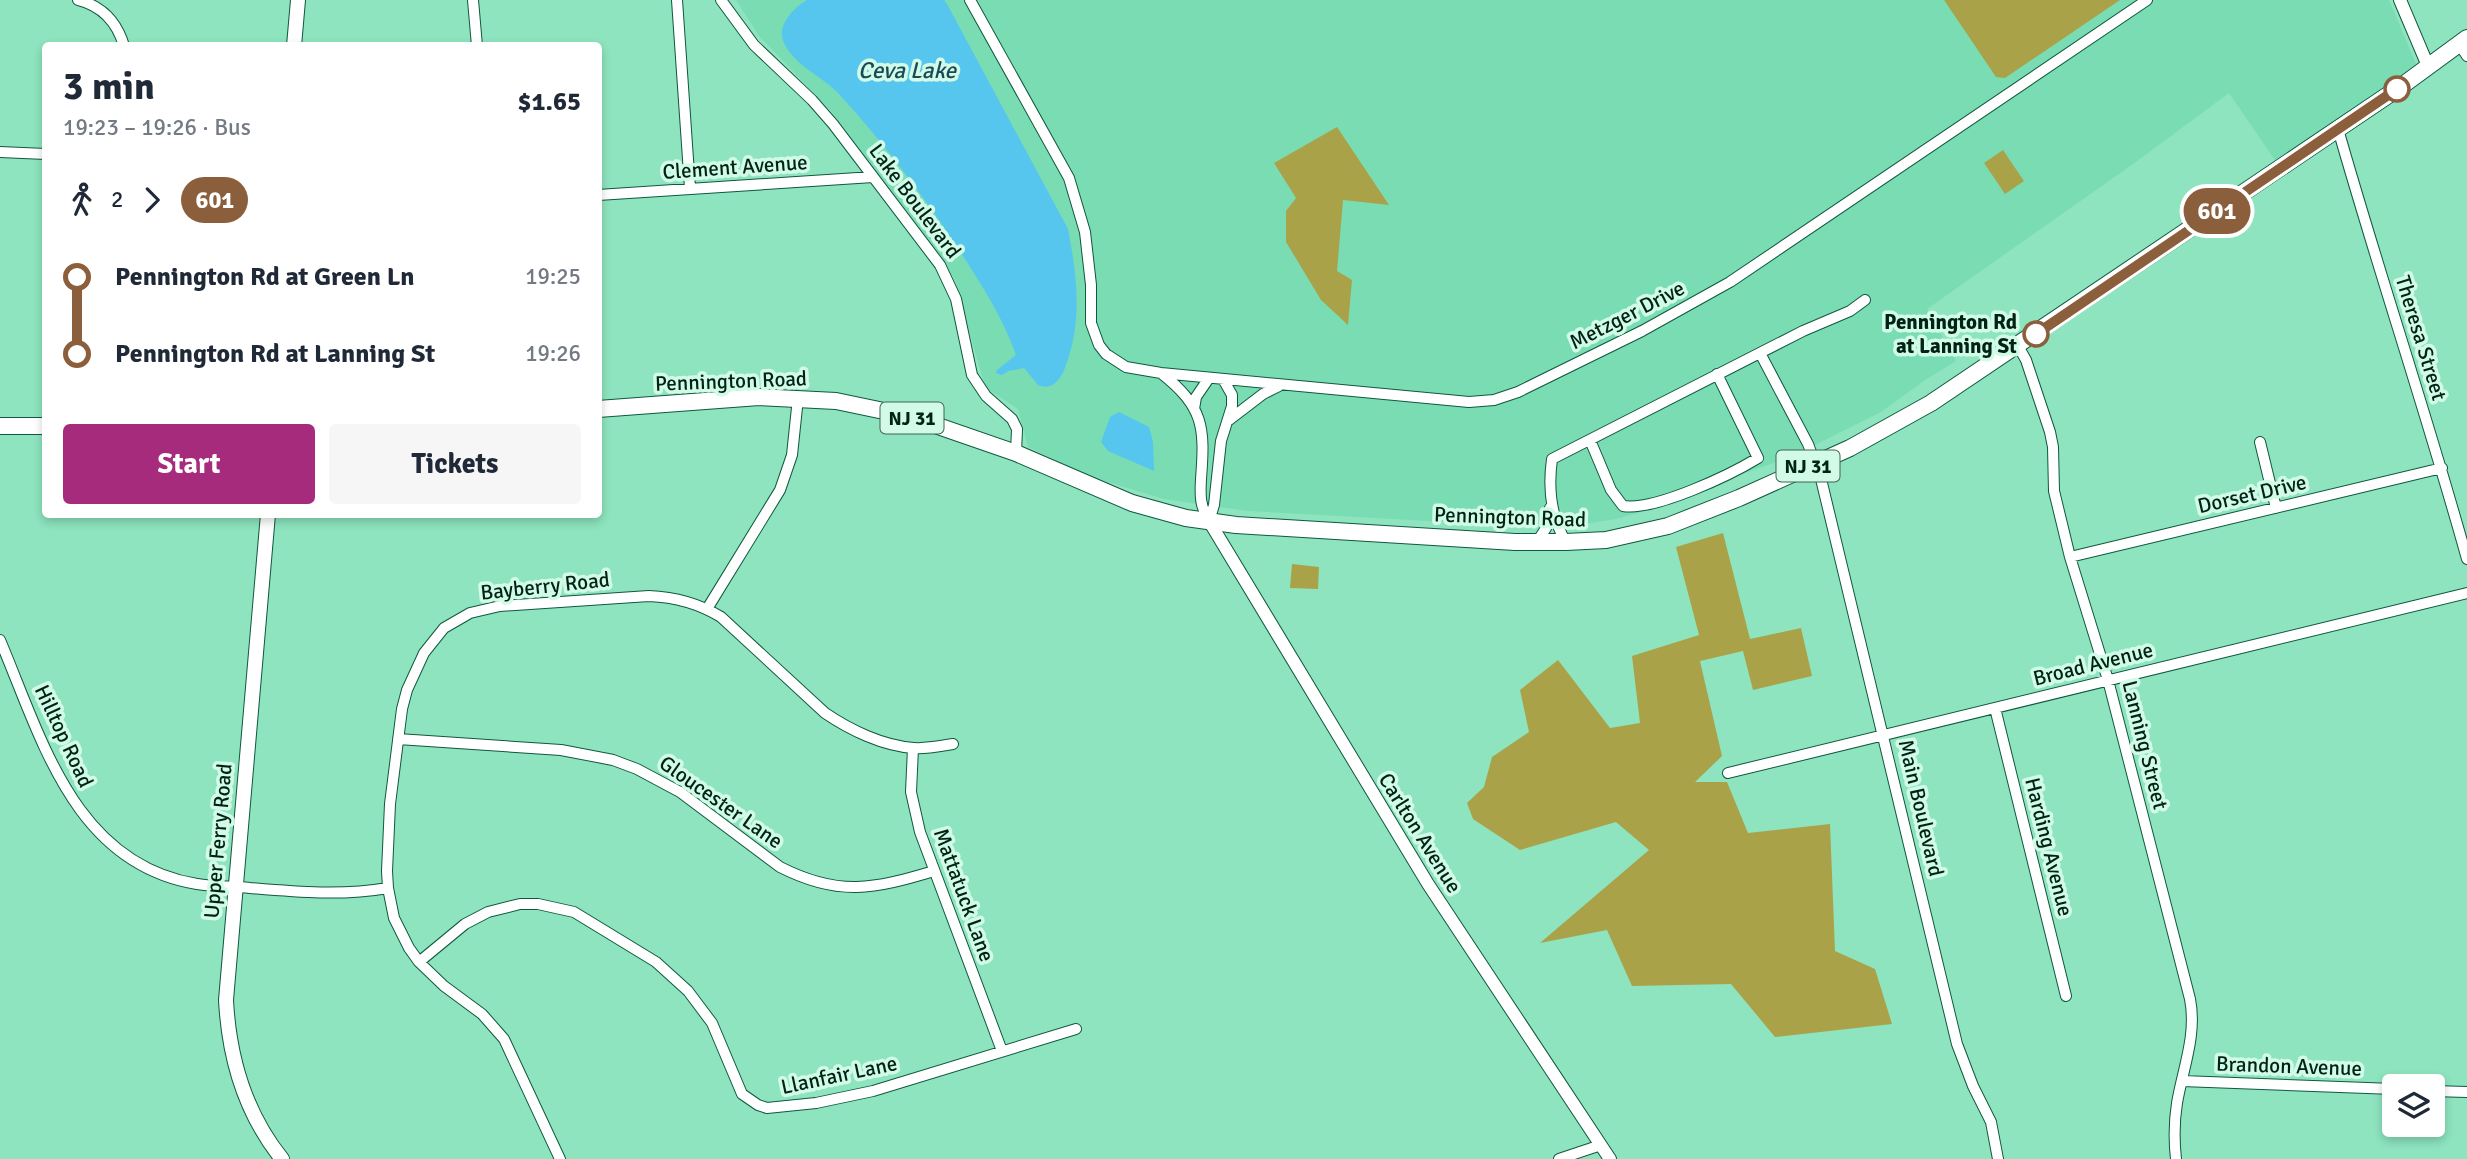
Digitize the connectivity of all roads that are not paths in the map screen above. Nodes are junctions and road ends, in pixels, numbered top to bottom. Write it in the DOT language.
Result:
graph roads {
  1 [pos="78,0"];
  2 [pos="298,0"];
  3 [pos="473,0"];
  4 [pos="677,0"];
  5 [pos="721,0"];
  6 [pos="970,0"];
  7 [pos="2147,0"];
  8 [pos="2400,0"];
  9 [pos="122,42"];
  10 [pos="294,42"];
  11 [pos="477,42"];
  12 [pos="2464,46"];
  13 [pos="2428,66"];
  14 [pos="2338,129"];
  15 [pos="0,152"];
  16 [pos="42,154"];
  17 [pos="873,177"];
  18 [pos="690,188"];
  19 [pos="602,195"];
  20 [pos="1865,300"];
  21 [pos="2018,346"];
  22 [pos="1760,353"];
  23 [pos="1161,373"];
  24 [pos="1717,374"];
  25 [pos="1209,378"];
  26 [pos="1223,379"];
  27 [pos="1280,385"];
  28 [pos="798,398"];
  29 [pos="1194,408"];
  30 [pos="602,409"];
  31 [pos="1229,420"];
  32 [pos="0,426"];
  33 [pos="42,426"];
  34 [pos="1590,440"];
  35 [pos="2260,442"];
  36 [pos="1016,453"];
  37 [pos="1816,462"];
  38 [pos="2442,468"];
  39 [pos="1551,502"];
  40 [pos="2276,508"];
  41 [pos="268,518"];
  42 [pos="1209,521"];
  43 [pos="1536,542"];
  44 [pos="1566,542"];
  45 [pos="2070,557"];
  46 [pos="2467,559"];
  47 [pos="2467,593"];
  48 [pos="707,609"];
  49 [pos="0,640"];
  50 [pos="2108,680"];
  51 [pos="1995,708"];
  52 [pos="1884,735"];
  53 [pos="398,738"];
  54 [pos="953,744"];
  55 [pos="913,748"];
  56 [pos="1728,773"];
  57 [pos="934,871"];
  58 [pos="235,886"];
  59 [pos="387,888"];
  60 [pos="419,962"];
  61 [pos="2066,996"];
  62 [pos="1076,1029"];
  63 [pos="1002,1051"];
  64 [pos="2182,1082"];
  65 [pos="2382,1089"];
  66 [pos="2445,1091"];
  67 [pos="2467,1092"];
  68 [pos="1601,1145"];
  69 [pos="282,1159"];
  70 [pos="560,1159"];
  71 [pos="1559,1159"];
  72 [pos="1610,1159"];
  73 [pos="1998,1159"];
  74 [pos="2176,1159"];
  1 -- 9 [label="street"];
  2 -- 10 [label="main road"];
  3 -- 11 [label="street"];
  4 -- 18 [label="street"];
  5 -- 17 [label="street, Lake Boulevard"];
  6 -- 23 [label="street, Metzger Drive"];
  7 -- 27 [label="street, Metzger Drive"];
  8 -- 13 [label="street"];
  12 -- 13 [label="main road, Pennington Road / NJ 31"];
  13 -- 14 [label="main road, Pennington Road / NJ 31"];
  14 -- 21 [label="main road, Pennington Road / NJ 31"];
  14 -- 38 [label="street, Theresa Street"];
  15 -- 16 [label="street"];
  17 -- 18 [label="street, Clement Avenue"];
  17 -- 36 [label="street, Lake Boulevard"];
  18 -- 19 [label="street, Clement Avenue"];
  20 -- 22 [label="street"];
  21 -- 37 [label="main road, Pennington Road / NJ 31"];
  21 -- 45 [label="street, Lanning Street"];
  22 -- 24 [label="street"];
  22 -- 37 [label="street, Main Boulevard"];
  23 -- 25 [label="street, Metzger Drive"];
  23 -- 29 [label="street"];
  24 -- 34 [label="street"];
  24 -- 34 [label="street"];
  25 -- 26 [label="street, Metzger Drive"];
  25 -- 29 [label="street"];
  26 -- 27 [label="street, Metzger Drive"];
  26 -- 31 [label="street"];
  27 -- 31 [label="street"];
  28 -- 30 [label="main road, Pennington Road / NJ 31"];
  28 -- 36 [label="main road, Pennington Road / NJ 31"];
  28 -- 48 [label="street"];
  29 -- 42 [label="street"];
  31 -- 42 [label="street"];
  32 -- 33 [label="main road"];
  34 -- 39 [label="street"];
  35 -- 40 [label="street"];
  36 -- 42 [label="main road, Pennington Road / NJ 31"];
  37 -- 44 [label="main road, Pennington Road / NJ 31"];
  37 -- 52 [label="street, Main Boulevard"];
  38 -- 40 [label="street, Dorset Drive"];
  38 -- 46 [label="street, Theresa Street"];
  39 -- 43 [label="street"];
  39 -- 44 [label="street"];
  40 -- 45 [label="street, Dorset Drive"];
  41 -- 58 [label="main road, Upper Ferry Road"];
  42 -- 43 [label="main road, Pennington Road / NJ 31"];
  42 -- 68 [label="street, Carlton Avenue"];
  43 -- 44 [label="main road, Pennington Road / NJ 31"];
  45 -- 50 [label="street, Lanning Street"];
  47 -- 50 [label="street, Broad Avenue"];
  48 -- 53 [label="street, Bayberry Road"];
  48 -- 55 [label="street, Bayberry Road"];
  49 -- 58 [label="street, Hilltop Road"];
  50 -- 51 [label="street, Broad Avenue"];
  50 -- 64 [label="street, Lanning Street"];
  51 -- 52 [label="street, Broad Avenue"];
  51 -- 61 [label="street, Harding Avenue"];
  52 -- 56 [label="street, Broad Avenue"];
  52 -- 73 [label="street, Main Boulevard"];
  53 -- 57 [label="street, Gloucester Lane"];
  53 -- 59 [label="street, Bayberry Road"];
  54 -- 55 [label="street, Bayberry Road"];
  55 -- 57 [label="street, Mattatuck Lane"];
  57 -- 63 [label="street, Mattatuck Lane"];
  58 -- 59 [label="street, Hilltop Road"];
  58 -- 69 [label="main road, Upper Ferry Road"];
  59 -- 60 [label="street, Bayberry Road"];
  60 -- 63 [label="street, Llanfair Lane"];
  60 -- 70 [label="street, Bayberry Road"];
  62 -- 63 [label="street, Llanfair Lane"];
  64 -- 65 [label="street, Brandon Avenue"];
  64 -- 74 [label="street, Lanning Street"];
  66 -- 67 [label="street"];
  68 -- 71 [label="street"];
  68 -- 72 [label="street, Carlton Avenue"];
}
